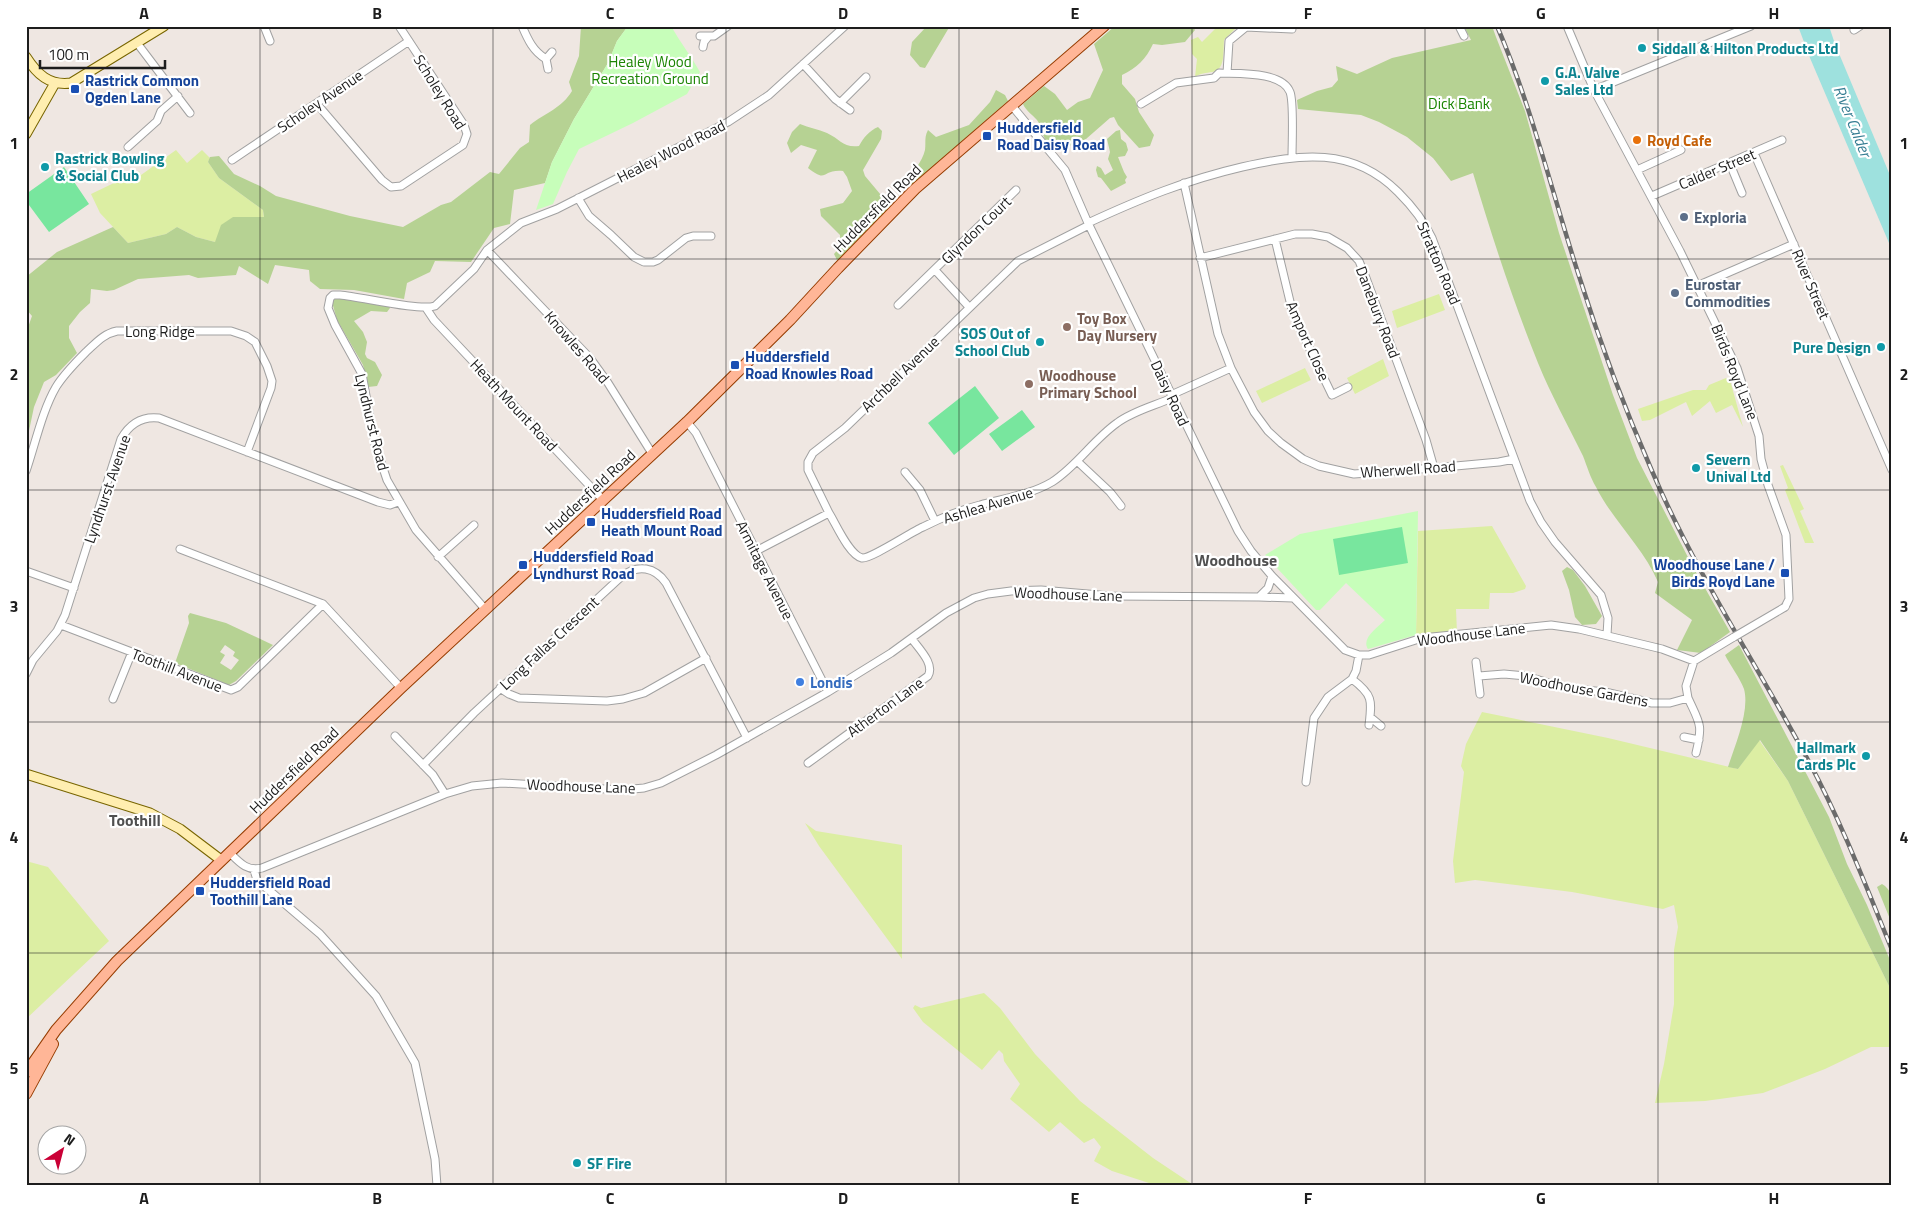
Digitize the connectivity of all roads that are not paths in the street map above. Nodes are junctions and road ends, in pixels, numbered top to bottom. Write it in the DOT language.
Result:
graph roads {
  1 [pos="164,26"];
  2 [pos="264,26"];
  3 [pos="399,26"];
  4 [pos="522,26"];
  5 [pos="728,26"];
  6 [pos="845,26"];
  7 [pos="1104,26"];
  8 [pos="1459,26"];
  9 [pos="1567,26"];
  10 [pos="1750,26"];
  11 [pos="1254,27"];
  12 [pos="1292,30"];
  13 [pos="700,36"];
  14 [pos="1464,36"];
  15 [pos="708,37"];
  16 [pos="270,41"];
  17 [pos="409,41"];
  18 [pos="137,44"];
  19 [pos="703,47"];
  20 [pos="552,52"];
  21 [pos="26,57"];
  22 [pos="546,59"];
  23 [pos="803,64"];
  24 [pos="548,69"];
  25 [pos="1227,74"];
  26 [pos="866,77"];
  27 [pos="55,83"];
  28 [pos="1594,90"];
  29 [pos="178,96"];
  30 [pos="840,103"];
  31 [pos="317,104"];
  32 [pos="1141,104"];
  33 [pos="1012,106"];
  34 [pos="850,110"];
  35 [pos="190,113"];
  36 [pos="26,134"];
  37 [pos="1782,140"];
  38 [pos="128,147"];
  39 [pos="1680,150"];
  40 [pos="1754,153"];
  41 [pos="1292,157"];
  42 [pos="232,160"];
  43 [pos="1730,164"];
  44 [pos="1637,170"];
  45 [pos="1184,183"];
  46 [pos="1016,190"];
  47 [pos="1742,193"];
  48 [pos="1652,196"];
  49 [pos="578,198"];
  50 [pos="1089,224"];
  51 [pos="711,236"];
  52 [pos="1275,239"];
  53 [pos="1794,244"];
  54 [pos="485,252"];
  55 [pos="1200,258"];
  56 [pos="935,270"];
  57 [pos="1697,286"];
  58 [pos="898,305"];
  59 [pos="969,307"];
  60 [pos="426,308"];
  61 [pos="1231,368"];
  62 [pos="1348,387"];
  63 [pos="1171,397"];
  64 [pos="687,422"];
  65 [pos="247,452"];
  66 [pos="653,454"];
  67 [pos="1514,459"];
  68 [pos="1077,461"];
  69 [pos="1434,468"];
  70 [pos="1892,470"];
  71 [pos="26,471"];
  72 [pos="905,472"];
  73 [pos="603,500"];
  74 [pos="398,502"];
  75 [pos="1121,506"];
  76 [pos="829,513"];
  77 [pos="935,521"];
  78 [pos="474,525"];
  79 [pos="180,549"];
  80 [pos="756,551"];
  81 [pos="438,557"];
  82 [pos="26,571"];
  83 [pos="1272,576"];
  84 [pos="74,588"];
  85 [pos="1259,597"];
  86 [pos="1293,598"];
  87 [pos="322,604"];
  88 [pos="485,609"];
  89 [pos="61,625"];
  90 [pos="1606,635"];
  91 [pos="912,638"];
  92 [pos="132,652"];
  93 [pos="1359,655"];
  94 [pos="706,658"];
  95 [pos="1694,661"];
  96 [pos="1476,662"];
  97 [pos="26,674"];
  98 [pos="1479,676"];
  99 [pos="1352,679"];
  100 [pos="401,688"];
  101 [pos="500,688"];
  102 [pos="828,692"];
  103 [pos="1480,694"];
  104 [pos="1688,698"];
  105 [pos="113,699"];
  106 [pos="1381,726"];
  107 [pos="395,736"];
  108 [pos="1684,737"];
  109 [pos="747,738"];
  110 [pos="1699,740"];
  111 [pos="1696,753"];
  112 [pos="808,763"];
  113 [pos="423,765"];
  114 [pos="26,774"];
  115 [pos="1306,782"];
  116 [pos="445,794"];
  117 [pos="229,852"];
  118 [pos="221,860"];
  119 [pos="254,870"];
  120 [pos="78,1005"];
  121 [pos="26,1073"];
  122 [pos="26,1094"];
  123 [pos="437,1186"];
  1 -- 18 [label="street"];
  2 -- 16 [label="street"];
  3 -- 17 [label="street, Scholey Road"];
  4 -- 22 [label="street"];
  5 -- 15 [label="street"];
  6 -- 23 [label="street, Healey Wood Road"];
  7 -- 33 [label="main road, Huddersfield Road"];
  8 -- 14 [label="street"];
  9 -- 28 [label="street, Birds Royd Lane"];
  10 -- 28 [label="street"];
  11 -- 12 [label="street"];
  11 -- 25 [label="street"];
  13 -- 15 [label="street"];
  15 -- 19 [label="street"];
  17 -- 31 [label="street, Scholey Avenue"];
  17 -- 31 [label="street, Scholey Road"];
  18 -- 27 [label="street"];
  18 -- 29 [label="street"];
  20 -- 22 [label="street"];
  21 -- 27 [label="street"];
  22 -- 24 [label="street"];
  23 -- 30 [label="street"];
  23 -- 49 [label="street, Healey Wood Road"];
  25 -- 32 [label="street"];
  25 -- 41 [label="street"];
  26 -- 30 [label="street"];
  27 -- 36 [label="street"];
  28 -- 44 [label="street, Birds Royd Lane"];
  29 -- 35 [label="street"];
  29 -- 38 [label="street"];
  30 -- 34 [label="street"];
  31 -- 42 [label="street, Scholey Avenue"];
  33 -- 50 [label="street, Daisy Road"];
  33 -- 64 [label="main road, Huddersfield Road"];
  37 -- 40 [label="street, Calder Street"];
  39 -- 44 [label="street"];
  40 -- 43 [label="street, Calder Street"];
  40 -- 53 [label="street, River Street"];
  41 -- 45 [label="street, Stratton Road"];
  41 -- 67 [label="street, Stratton Road"];
  43 -- 47 [label="street"];
  43 -- 48 [label="street, Calder Street"];
  44 -- 48 [label="street, Birds Royd Lane"];
  45 -- 50 [label="street, Stratton Road"];
  45 -- 55 [label="street, Wherwell Road"];
  46 -- 56 [label="street, Glyndon Court"];
  48 -- 57 [label="street, Birds Royd Lane"];
  49 -- 51 [label="street"];
  49 -- 54 [label="street, Healey Wood Road"];
  50 -- 59 [label="street, Archbell Avenue"];
  50 -- 63 [label="street, Daisy Road"];
  52 -- 55 [label="street, Danebury Road"];
  52 -- 62 [label="street, Amport Close"];
  52 -- 69 [label="street, Danebury Road"];
  53 -- 57 [label="street"];
  53 -- 70 [label="street, River Street"];
  54 -- 60 [label="street"];
  54 -- 66 [label="street, Knowles Road"];
  55 -- 61 [label="street, Wherwell Road"];
  56 -- 58 [label="street, Glyndon Court"];
  56 -- 59 [label="street, Glyndon Court"];
  57 -- 95 [label="street, Birds Royd Lane, bridge"];
  59 -- 76 [label="street, Archbell Avenue"];
  60 -- 73 [label="street, Heath Mount Road"];
  60 -- 74 [label="street, Lyndhurst Road"];
  61 -- 63 [label="street"];
  61 -- 69 [label="street, Wherwell Road"];
  63 -- 68 [label="street, Ashlea Avenue"];
  63 -- 83 [label="street, Daisy Road"];
  64 -- 66 [label="main road, Huddersfield Road"];
  64 -- 80 [label="street, Armitage Avenue"];
  65 -- 71 [label="street, Long Ridge"];
  65 -- 74 [label="street, Lyndhurst Avenue"];
  65 -- 84 [label="street, Lyndhurst Avenue"];
  66 -- 73 [label="main road, Huddersfield Road"];
  67 -- 69 [label="street, Wherwell Road"];
  67 -- 90 [label="street, Stratton Road"];
  68 -- 75 [label="street"];
  68 -- 77 [label="street, Ashlea Avenue"];
  72 -- 77 [label="street"];
  73 -- 88 [label="main road, Huddersfield Road"];
  74 -- 81 [label="street, Lyndhurst Road"];
  76 -- 77 [label="street, Ashlea Avenue"];
  76 -- 80 [label="street"];
  78 -- 81 [label="street"];
  79 -- 87 [label="street"];
  80 -- 102 [label="street, Armitage Avenue"];
  81 -- 88 [label="street, Lyndhurst Road"];
  82 -- 84 [label="street"];
  83 -- 85 [label="street"];
  83 -- 86 [label="street"];
  84 -- 89 [label="street, Lyndhurst Avenue"];
  85 -- 86 [label="street, Woodhouse Lane"];
  85 -- 91 [label="street, Woodhouse Lane"];
  86 -- 93 [label="street"];
  87 -- 92 [label="street, Toothill Avenue"];
  87 -- 100 [label="street"];
  88 -- 100 [label="main road, Huddersfield Road"];
  89 -- 92 [label="street, Toothill Avenue"];
  89 -- 97 [label="street, Lyndhurst Avenue"];
  90 -- 93 [label="street, Woodhouse Lane"];
  90 -- 95 [label="street, Woodhouse Lane"];
  91 -- 102 [label="street, Woodhouse Lane"];
  91 -- 112 [label="street, Atherton Lane"];
  92 -- 105 [label="street"];
  93 -- 99 [label="street"];
  94 -- 101 [label="street"];
  94 -- 101 [label="street, Long Fallas Crescent"];
  94 -- 109 [label="street, Long Fallas Crescent"];
  95 -- 104 [label="street"];
  96 -- 98 [label="street"];
  98 -- 103 [label="street"];
  98 -- 104 [label="street, Woodhouse Gardens"];
  99 -- 106 [label="street"];
  99 -- 115 [label="street"];
  100 -- 117 [label="main road, Huddersfield Road"];
  101 -- 113 [label="street, Long Fallas Crescent"];
  102 -- 109 [label="street, Woodhouse Lane"];
  104 -- 110 [label="street"];
  107 -- 113 [label="street"];
  108 -- 110 [label="street"];
  109 -- 116 [label="street, Woodhouse Lane"];
  110 -- 111 [label="street"];
  113 -- 116 [label="street"];
  114 -- 118 [label="street"];
  116 -- 119 [label="street, Woodhouse Lane"];
  117 -- 118 [label="main road, Huddersfield Road"];
  117 -- 119 [label="street"];
  118 -- 120 [label="main road, Huddersfield Road"];
  119 -- 123 [label="street"];
  120 -- 121 [label="main road, Huddersfield Road"];
  120 -- 122 [label="main road, Huddersfield Road"];
}
